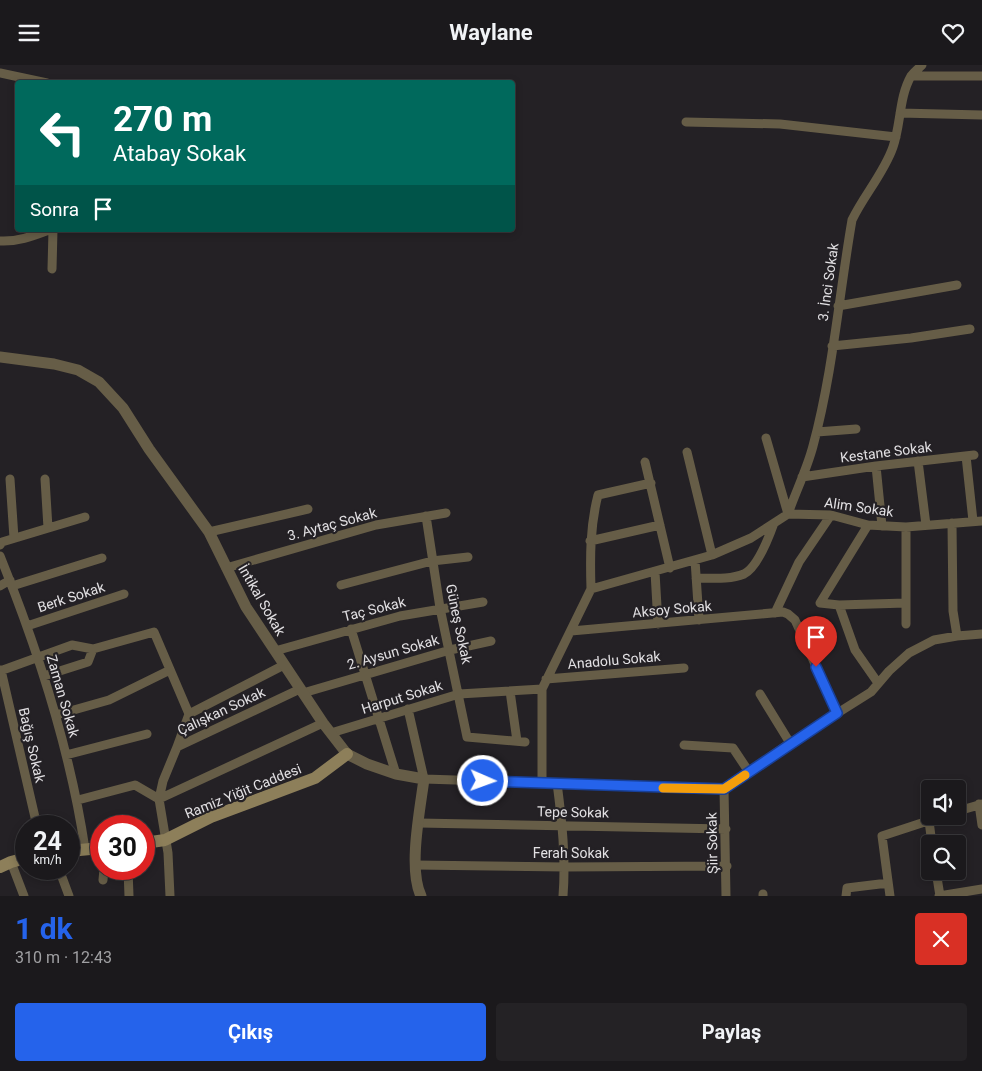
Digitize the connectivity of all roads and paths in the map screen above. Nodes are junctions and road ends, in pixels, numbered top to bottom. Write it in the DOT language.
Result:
graph roads {
  1 [pos="922,65"];
  2 [pos="0,73"];
  3 [pos="912,76"];
  4 [pos="982,76"];
  5 [pos="33,80"];
  6 [pos="900,113"];
  7 [pos="982,115"];
  8 [pos="686,122"];
  9 [pos="896,137"];
  10 [pos="44,232"];
  11 [pos="51,232"];
  12 [pos="0,241"];
  13 [pos="52,269"];
  14 [pos="957,285"];
  15 [pos="838,305"];
  16 [pos="970,329"];
  17 [pos="832,346"];
  18 [pos="0,357"];
  19 [pos="856,429"];
  20 [pos="817,432"];
  21 [pos="766,438"];
  22 [pos="687,452"];
  23 [pos="918,461"];
  24 [pos="645,462"];
  25 [pos="876,466"];
  26 [pos="802,477"];
  27 [pos="10,479"];
  28 [pos="45,479"];
  29 [pos="650,483"];
  30 [pos="308,509"];
  31 [pos="446,513"];
  32 [pos="788,514"];
  33 [pos="831,515"];
  34 [pos="426,516"];
  35 [pos="85,517"];
  36 [pos="977,521"];
  37 [pos="774,523"];
  38 [pos="952,523"];
  39 [pos="660,525"];
  40 [pos="868,525"];
  41 [pos="926,525"];
  42 [pos="882,526"];
  43 [pos="906,527"];
  44 [pos="48,528"];
  45 [pos="209,532"];
  46 [pos="14,538"];
  47 [pos="590,541"];
  48 [pos="0,545"];
  49 [pos="0,555"];
  50 [pos="712,555"];
  51 [pos="468,557"];
  52 [pos="102,558"];
  53 [pos="432,561"];
  54 [pos="695,561"];
  55 [pos="226,568"];
  56 [pos="670,568"];
  57 [pos="655,572"];
  58 [pos="696,578"];
  59 [pos="11,583"];
  60 [pos="341,585"];
  61 [pos="0,586"];
  62 [pos="591,589"];
  63 [pos="124,595"];
  64 [pos="483,602"];
  65 [pos="906,603"];
  66 [pos="839,605"];
  67 [pos="440,608"];
  68 [pos="775,613"];
  69 [pos="699,620"];
  70 [pos="658,624"];
  71 [pos="906,624"];
  72 [pos="27,626"];
  73 [pos="351,629"];
  74 [pos="571,631"];
  75 [pos="982,634"];
  76 [pos="957,636"];
  77 [pos="491,641"];
  78 [pos="93,649"];
  79 [pos="450,650"];
  80 [pos="275,651"];
  81 [pos="38,657"];
  82 [pos="284,665"];
  83 [pos="684,668"];
  84 [pos="170,670"];
  85 [pos="1,671"];
  86 [pos="365,674"];
  87 [pos="44,676"];
  88 [pos="546,679"];
  89 [pos="878,683"];
  90 [pos="542,689"];
  91 [pos="302,691"];
  92 [pos="510,691"];
  93 [pos="459,694"];
  94 [pos="760,694"];
  95 [pos="408,709"];
  96 [pos="837,713"];
  97 [pos="189,714"];
  98 [pos="56,715"];
  99 [pos="378,718"];
  100 [pos="323,723"];
  101 [pos="331,733"];
  102 [pos="147,735"];
  103 [pos="790,743"];
  104 [pos="684,745"];
  105 [pos="177,747"];
  106 [pos="347,754"];
  107 [pos="66,755"];
  108 [pos="749,772"];
  109 [pos="396,774"];
  110 [pos="424,779"];
  111 [pos="542,783"];
  112 [pos="557,783"];
  113 [pos="724,789"];
  114 [pos="159,799"];
  115 [pos="78,800"];
  116 [pos="980,804"];
  117 [pos="966,808"];
  118 [pos="34,815"];
  119 [pos="419,823"];
  120 [pos="921,824"];
  121 [pos="982,825"];
  122 [pos="563,826"];
  123 [pos="726,829"];
  124 [pos="165,840"];
  125 [pos="155,841"];
  126 [pos="85,849"];
  127 [pos="90,849"];
  128 [pos="80,850"];
  129 [pos="6,864"];
  130 [pos="415,865"];
  131 [pos="727,865"];
  132 [pos="565,867"];
  133 [pos="63,880"];
  134 [pos="128,880"];
  135 [pos="937,880"];
  136 [pos="888,883"];
  137 [pos="982,889"];
  138 [pos="24,896"];
  139 [pos="68,896"];
  140 [pos="129,896"];
  141 [pos="170,896"];
  142 [pos="421,896"];
  143 [pos="563,896"];
  144 [pos="726,896"];
  145 [pos="846,896"];
  146 [pos="890,896"];
  147 [pos="940,896"];
  1 -- 3 [label="street, 3. İnci Sokak"];
  2 -- 5 [label="street"];
  3 -- 4 [label="street"];
  3 -- 6 [label="street, 3. İnci Sokak"];
  6 -- 7 [label="street"];
  6 -- 9 [label="street, 3. İnci Sokak"];
  8 -- 9 [label="street"];
  9 -- 15 [label="street, 3. İnci Sokak"];
  10 -- 12 [label="street"];
  11 -- 13 [label="street"];
  14 -- 15 [label="street"];
  15 -- 17 [label="street, 3. İnci Sokak"];
  16 -- 17 [label="street"];
  17 -- 20 [label="street, 3. İnci Sokak"];
  18 -- 45 [label="street, İntikal Sokak"];
  19 -- 20 [label="street"];
  20 -- 26 [label="street, 3. İnci Sokak"];
  21 -- 32 [label="street"];
  22 -- 50 [label="street"];
  23 -- 25 [label="street, Kestane Sokak"];
  23 -- 36 [label="street, Kestane Sokak"];
  23 -- 41 [label="street"];
  24 -- 29 [label="street"];
  25 -- 26 [label="street, Kestane Sokak"];
  25 -- 42 [label="street"];
  26 -- 32 [label="street, 3. İnci Sokak"];
  27 -- 46 [label="street"];
  28 -- 44 [label="street"];
  29 -- 39 [label="street"];
  29 -- 47 [label="street"];
  30 -- 45 [label="street"];
  31 -- 34 [label="street, 3. Aytaç Sokak"];
  32 -- 33 [label="street, Alim Sokak"];
  32 -- 37 [label="street"];
  33 -- 40 [label="street, Alim Sokak"];
  33 -- 68 [label="street"];
  34 -- 53 [label="street, Güneş Sokak"];
  34 -- 55 [label="street, 3. Aytaç Sokak"];
  35 -- 44 [label="street"];
  36 -- 38 [label="street, Alim Sokak"];
  37 -- 50 [label="street"];
  37 -- 58 [label="street"];
  38 -- 41 [label="street, Alim Sokak"];
  38 -- 76 [label="street"];
  39 -- 47 [label="street"];
  39 -- 56 [label="street"];
  40 -- 42 [label="street, Alim Sokak"];
  40 -- 66 [label="street"];
  41 -- 43 [label="street, Alim Sokak"];
  42 -- 43 [label="street, Alim Sokak"];
  43 -- 65 [label="street"];
  44 -- 46 [label="street"];
  45 -- 55 [label="street, İntikal Sokak"];
  46 -- 48 [label="street"];
  47 -- 62 [label="street"];
  49 -- 59 [label="street, Zaman Sokak"];
  50 -- 54 [label="street"];
  51 -- 53 [label="street"];
  52 -- 59 [label="street"];
  53 -- 60 [label="street"];
  53 -- 67 [label="street, Güneş Sokak"];
  54 -- 56 [label="street"];
  54 -- 58 [label="street"];
  55 -- 80 [label="street, İntikal Sokak"];
  56 -- 57 [label="street"];
  57 -- 62 [label="street"];
  57 -- 70 [label="street"];
  58 -- 69 [label="street"];
  59 -- 61 [label="street"];
  59 -- 72 [label="street, Zaman Sokak"];
  62 -- 74 [label="street"];
  63 -- 72 [label="street, Berk Sokak"];
  64 -- 67 [label="street, Taç Sokak"];
  65 -- 66 [label="street"];
  65 -- 71 [label="street"];
  66 -- 89 [label="street"];
  67 -- 73 [label="street, Taç Sokak"];
  67 -- 79 [label="street, Güneş Sokak"];
  68 -- 69 [label="street, Aksoy Sokak"];
  68 -- 96 [label="street"];
  69 -- 70 [label="street, Aksoy Sokak"];
  70 -- 74 [label="street, Aksoy Sokak"];
  72 -- 81 [label="street, Zaman Sokak"];
  73 -- 80 [label="street, Taç Sokak"];
  73 -- 86 [label="street"];
  74 -- 88 [label="street"];
  75 -- 76 [label="street"];
  76 -- 89 [label="street"];
  77 -- 79 [label="street, 2. Aysun Sokak"];
  78 -- 81 [label="street"];
  78 -- 84 [label="street"];
  78 -- 87 [label="street"];
  79 -- 86 [label="street, 2. Aysun Sokak"];
  79 -- 93 [label="street, Güneş Sokak"];
  80 -- 82 [label="street, İntikal Sokak"];
  81 -- 85 [label="street"];
  81 -- 87 [label="street, Zaman Sokak"];
  82 -- 91 [label="street, İntikal Sokak"];
  82 -- 97 [label="street"];
  83 -- 88 [label="street, Anadolu Sokak"];
  84 -- 97 [label="street"];
  84 -- 98 [label="street"];
  85 -- 118 [label="street, Bağış Sokak"];
  86 -- 91 [label="street, 2. Aysun Sokak"];
  86 -- 99 [label="street"];
  87 -- 98 [label="street, Zaman Sokak"];
  88 -- 90 [label="street"];
  89 -- 96 [label="street"];
  90 -- 92 [label="street, Harput Sokak"];
  90 -- 111 [label="street"];
  91 -- 100 [label="street, İntikal Sokak"];
  91 -- 105 [label="street, Çalışkan Sokak"];
  92 -- 93 [label="street, Harput Sokak"];
  92 -- 93 [label="street, Güneş Sokak"];
  93 -- 95 [label="street, Harput Sokak"];
  94 -- 103 [label="street"];
  95 -- 99 [label="street, Harput Sokak"];
  95 -- 110 [label="street"];
  96 -- 103 [label="street"];
  97 -- 105 [label="street"];
  98 -- 107 [label="street, Zaman Sokak"];
  99 -- 101 [label="street, Harput Sokak"];
  99 -- 109 [label="street"];
  100 -- 101 [label="street, İntikal Sokak"];
  100 -- 114 [label="street"];
  101 -- 106 [label="street, İntikal Sokak"];
  102 -- 107 [label="street"];
  103 -- 108 [label="street"];
  104 -- 108 [label="street"];
  105 -- 114 [label="street, Çalışkan Sokak"];
  106 -- 109 [label="street, İntikal Sokak"];
  106 -- 124 [label="main road, Ramiz Yiğit Caddesi"];
  107 -- 115 [label="street, Zaman Sokak"];
  108 -- 113 [label="street"];
  109 -- 110 [label="street, İntikal Sokak"];
  110 -- 111 [label="street"];
  110 -- 119 [label="street"];
  111 -- 112 [label="street"];
  112 -- 113 [label="street"];
  112 -- 122 [label="street"];
  113 -- 123 [label="street, Şiir Sokak"];
  114 -- 115 [label="street"];
  114 -- 124 [label="street, Çalışkan Sokak"];
  115 -- 126 [label="street, Zaman Sokak"];
  116 -- 117 [label="street"];
  116 -- 121 [label="street"];
  119 -- 122 [label="street, Tepe Sokak"];
  119 -- 130 [label="street"];
  120 -- 136 [label="street"];
  122 -- 123 [label="street, Tepe Sokak"];
  122 -- 132 [label="street"];
  123 -- 131 [label="street, Şiir Sokak"];
  124 -- 125 [label="main road, Ramiz Yiğit Caddesi"];
  124 -- 141 [label="street, Çalışkan Sokak"];
  126 -- 127 [label="main road"];
  126 -- 128 [label="main road"];
  129 -- 138 [label="street"];
  130 -- 132 [label="street, Ferah Sokak"];
  130 -- 142 [label="street"];
  131 -- 132 [label="street, Ferah Sokak"];
  131 -- 144 [label="street, Şiir Sokak"];
  132 -- 143 [label="street"];
  133 -- 139 [label="street"];
  134 -- 140 [label="street"];
  135 -- 147 [label="street"];
  136 -- 145 [label="street"];
  136 -- 146 [label="street"];
  137 -- 147 [label="street"];
}
